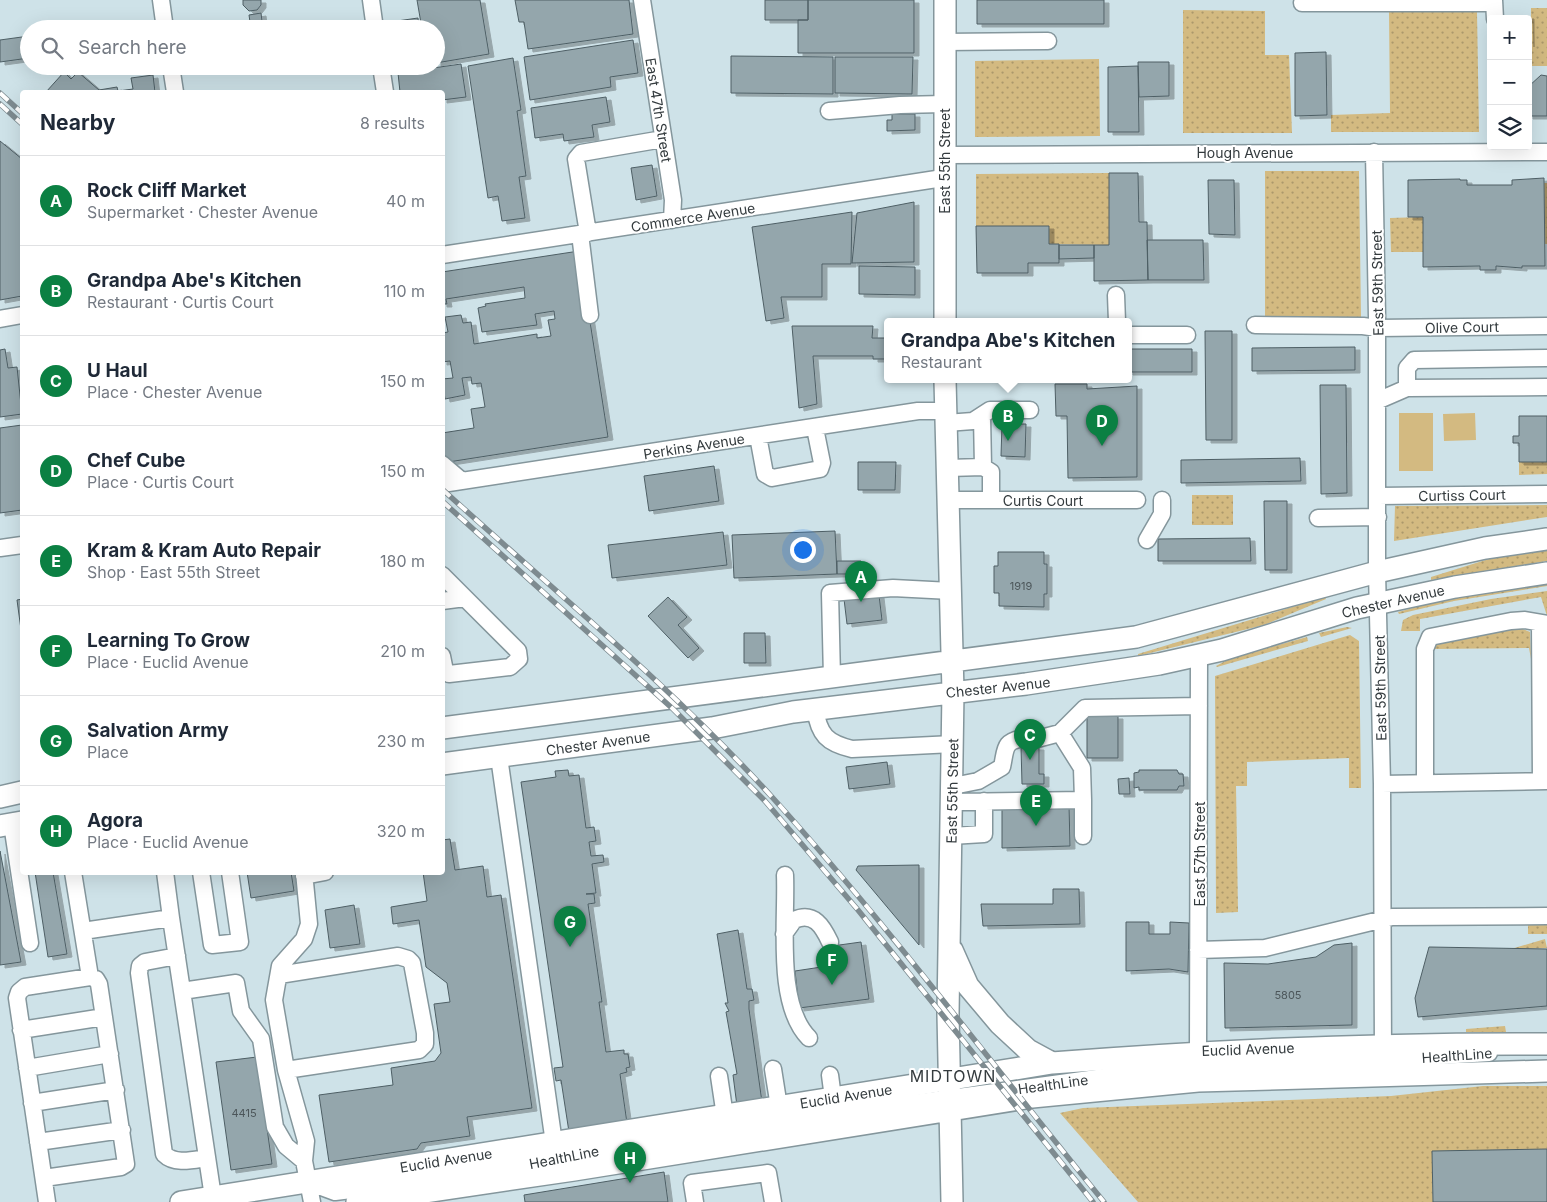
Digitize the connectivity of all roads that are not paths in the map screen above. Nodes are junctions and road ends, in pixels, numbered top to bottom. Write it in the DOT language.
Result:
graph roads {
  1 [pos="161,0"];
  2 [pos="371,0"];
  3 [pos="642,0"];
  4 [pos="945,0"];
  5 [pos="1302,3"];
  6 [pos="1494,7"];
  7 [pos="164,20"];
  8 [pos="374,20"];
  9 [pos="1048,41"];
  10 [pos="944,42"];
  11 [pos="172,75"];
  12 [pos="382,75"];
  13 [pos="175,90"];
  14 [pos="385,90"];
  15 [pos="944,104"];
  16 [pos="829,111"];
  17 [pos="663,139"];
  18 [pos="1487,149"];
  19 [pos="1512,150"];
  20 [pos="1374,152"];
  21 [pos="1547,152"];
  22 [pos="943,154"];
  23 [pos="943,178"];
  24 [pos="672,220"];
  25 [pos="584,233"];
  26 [pos="445,256"];
  27 [pos="1116,295"];
  28 [pos="20,315"];
  29 [pos="590,315"];
  30 [pos="945,318"];
  31 [pos="1117,318"];
  32 [pos="0,319"];
  33 [pos="1255,325"];
  34 [pos="1547,326"];
  35 [pos="1377,328"];
  36 [pos="1132,335"];
  37 [pos="1187,335"];
  38 [pos="1547,358"];
  39 [pos="945,383"];
  40 [pos="1547,387"];
  41 [pos="1407,388"];
  42 [pos="1377,400"];
  43 [pos="1030,410"];
  44 [pos="982,416"];
  45 [pos="946,417"];
  46 [pos="814,428"];
  47 [pos="758,436"];
  48 [pos="445,467"];
  49 [pos="983,467"];
  50 [pos="948,468"];
  51 [pos="462,481"];
  52 [pos="445,484"];
  53 [pos="1547,494"];
  54 [pos="1378,496"];
  55 [pos="949,500"];
  56 [pos="991,500"];
  57 [pos="1137,500"];
  58 [pos="1162,500"];
  59 [pos="1378,517"];
  60 [pos="1318,518"];
  61 [pos="1547,539"];
  62 [pos="1147,540"];
  63 [pos="20,545"];
  64 [pos="0,548"];
  65 [pos="1376,572"];
  66 [pos="1547,573"];
  67 [pos="445,578"];
  68 [pos="951,591"];
  69 [pos="464,598"];
  70 [pos="445,601"];
  71 [pos="1377,604"];
  72 [pos="1543,623"];
  73 [pos="1199,656"];
  74 [pos="953,662"];
  75 [pos="445,671"];
  76 [pos="832,678"];
  77 [pos="953,692"];
  78 [pos="1199,706"];
  79 [pos="814,709"];
  80 [pos="445,728"];
  81 [pos="1060,733"];
  82 [pos="953,744"];
  83 [pos="499,757"];
  84 [pos="445,764"];
  85 [pos="1544,781"];
  86 [pos="1425,783"];
  87 [pos="1382,784"];
  88 [pos="20,792"];
  89 [pos="952,794"];
  90 [pos="0,796"];
  91 [pos="1083,800"];
  92 [pos="984,801"];
  93 [pos="11,824"];
  94 [pos="951,836"];
  95 [pos="1083,836"];
  96 [pos="74,875"];
  97 [pos="165,875"];
  98 [pos="201,875"];
  99 [pos="230,875"];
  100 [pos="304,875"];
  101 [pos="786,875"];
  102 [pos="1547,916"];
  103 [pos="171,918"];
  104 [pos="1382,921"];
  105 [pos="83,931"];
  106 [pos="784,934"];
  107 [pos="830,942"];
  108 [pos="30,943"];
  109 [pos="949,945"];
  110 [pos="1198,950"];
  111 [pos="177,956"];
  112 [pos="279,975"];
  113 [pos="90,977"];
  114 [pos="182,991"];
  115 [pos="104,1017"];
  116 [pos="21,1030"];
  117 [pos="808,1038"];
  118 [pos="1545,1049"];
  119 [pos="1198,1051"];
  120 [pos="110,1054"];
  121 [pos="1383,1060"];
  122 [pos="1052,1063"];
  123 [pos="27,1068"];
  124 [pos="773,1069"];
  125 [pos="286,1070"];
  126 [pos="1547,1071"];
  127 [pos="830,1075"];
  128 [pos="719,1076"];
  129 [pos="116,1090"];
  130 [pos="950,1096"];
  131 [pos="834,1098"];
  132 [pos="32,1103"];
  133 [pos="779,1107"];
  134 [pos="726,1116"];
  135 [pos="122,1130"];
  136 [pos="38,1142"];
  137 [pos="554,1143"];
  138 [pos="207,1158"];
  139 [pos="44,1178"];
  140 [pos="308,1182"];
  141 [pos="335,1191"];
  142 [pos="212,1197"];
  143 [pos="47,1202"];
  144 [pos="181,1202"];
  145 [pos="322,1202"];
  146 [pos="357,1202"];
  147 [pos="695,1202"];
  148 [pos="773,1202"];
  149 [pos="952,1202"];
  1 -- 7 [label="street"];
  2 -- 8 [label="street"];
  3 -- 17 [label="street, East 47th Street"];
  4 -- 10 [label="main road, East 55th Street"];
  5 -- 6 [label="street"];
  9 -- 10 [label="street"];
  10 -- 15 [label="main road, East 55th Street"];
  11 -- 13 [label="street"];
  12 -- 14 [label="street"];
  15 -- 16 [label="street"];
  15 -- 22 [label="main road, East 55th Street"];
  17 -- 24 [label="street, East 47th Street"];
  17 -- 25 [label="street"];
  18 -- 20 [label="street, Hough Avenue"];
  19 -- 21 [label="street, Hough Avenue"];
  20 -- 22 [label="street, Hough Avenue"];
  20 -- 35 [label="street, East 59th Street"];
  22 -- 23 [label="main road, East 55th Street"];
  23 -- 24 [label="street, Commerce Avenue"];
  23 -- 30 [label="main road, East 55th Street"];
  24 -- 25 [label="street, Commerce Avenue"];
  25 -- 26 [label="street, Commerce Avenue"];
  25 -- 29 [label="street"];
  27 -- 31 [label="street"];
  28 -- 32 [label="street"];
  33 -- 35 [label="street, Olive Court"];
  34 -- 35 [label="street, Olive Court"];
  35 -- 42 [label="street, East 59th Street"];
  36 -- 37 [label="street"];
  38 -- 41 [label="street"];
  39 -- 45 [label="main road, East 55th Street"];
  40 -- 41 [label="street"];
  41 -- 42 [label="street"];
  42 -- 54 [label="street, East 59th Street"];
  43 -- 44 [label="street, Perkins Avenue"];
  44 -- 45 [label="street, Perkins Avenue"];
  44 -- 49 [label="street"];
  45 -- 46 [label="street, Perkins Avenue"];
  45 -- 50 [label="main road, East 55th Street"];
  46 -- 47 [label="street, Perkins Avenue"];
  46 -- 47 [label="street"];
  47 -- 51 [label="street, Perkins Avenue"];
  48 -- 51 [label="street"];
  49 -- 50 [label="street"];
  49 -- 56 [label="street"];
  50 -- 55 [label="main road, East 55th Street"];
  51 -- 52 [label="street, Perkins Avenue"];
  53 -- 54 [label="street, Curtiss Court"];
  54 -- 59 [label="street, East 59th Street"];
  55 -- 56 [label="street, Curtis Court"];
  55 -- 68 [label="main road, East 55th Street"];
  56 -- 57 [label="street, Curtis Court"];
  58 -- 62 [label="street"];
  59 -- 60 [label="street"];
  59 -- 65 [label="street, East 59th Street"];
  61 -- 65 [label="main road, Chester Avenue"];
  63 -- 64 [label="street"];
  65 -- 71 [label="street, East 59th Street"];
  65 -- 74 [label="main road, Chester Avenue"];
  66 -- 71 [label="main road, Chester Avenue"];
  67 -- 69 [label="street"];
  68 -- 74 [label="main road, East 55th Street"];
  68 -- 76 [label="street"];
  69 -- 70 [label="street"];
  69 -- 75 [label="street"];
  71 -- 73 [label="main road, Chester Avenue"];
  71 -- 87 [label="street, East 59th Street"];
  72 -- 85 [label="street"];
  72 -- 86 [label="street"];
  73 -- 77 [label="main road, Chester Avenue"];
  73 -- 78 [label="street, East 57th Street"];
  74 -- 76 [label="main road, Chester Avenue"];
  74 -- 77 [label="main road, East 55th Street"];
  76 -- 80 [label="main road, Chester Avenue"];
  77 -- 79 [label="main road, Chester Avenue"];
  77 -- 82 [label="main road, East 55th Street"];
  78 -- 81 [label="street"];
  78 -- 110 [label="street, East 57th Street"];
  79 -- 82 [label="street"];
  79 -- 83 [label="main road, Chester Avenue"];
  81 -- 89 [label="street"];
  81 -- 91 [label="street"];
  82 -- 89 [label="main road, East 55th Street"];
  83 -- 84 [label="main road, Chester Avenue"];
  83 -- 137 [label="street"];
  85 -- 86 [label="street"];
  86 -- 87 [label="street"];
  87 -- 104 [label="street, East 59th Street"];
  88 -- 90 [label="main road"];
  89 -- 92 [label="street"];
  89 -- 94 [label="main road, East 55th Street"];
  91 -- 92 [label="street"];
  91 -- 95 [label="street"];
  92 -- 94 [label="street"];
  93 -- 108 [label="street"];
  94 -- 109 [label="main road, East 55th Street"];
  96 -- 105 [label="street"];
  97 -- 103 [label="street"];
  98 -- 99 [label="street"];
  100 -- 112 [label="street"];
  101 -- 106 [label="street"];
  102 -- 104 [label="street"];
  103 -- 105 [label="street"];
  103 -- 111 [label="street"];
  104 -- 110 [label="street"];
  104 -- 121 [label="street, East 59th Street"];
  105 -- 113 [label="street"];
  106 -- 107 [label="street"];
  106 -- 117 [label="street"];
  109 -- 122 [label="main road"];
  109 -- 130 [label="main road, East 55th Street"];
  110 -- 119 [label="street, East 57th Street"];
  111 -- 114 [label="street"];
  111 -- 138 [label="street"];
  112 -- 125 [label="street"];
  112 -- 125 [label="street"];
  113 -- 115 [label="street"];
  113 -- 116 [label="street"];
  114 -- 138 [label="street"];
  114 -- 140 [label="street"];
  115 -- 116 [label="street"];
  115 -- 120 [label="street"];
  116 -- 123 [label="street"];
  118 -- 121 [label="main road, Euclid Avenue"];
  119 -- 121 [label="main road, Euclid Avenue"];
  119 -- 122 [label="main road, Euclid Avenue"];
  120 -- 123 [label="street"];
  120 -- 129 [label="street"];
  121 -- 126 [label="main road, Euclid Avenue"];
  121 -- 130 [label="main road, Euclid Avenue"];
  122 -- 130 [label="main road, Euclid Avenue"];
  123 -- 132 [label="street"];
  124 -- 133 [label="street"];
  125 -- 140 [label="street"];
  127 -- 131 [label="street"];
  128 -- 134 [label="street"];
  129 -- 132 [label="street"];
  129 -- 135 [label="street"];
  130 -- 131 [label="main road, Euclid Avenue"];
  130 -- 141 [label="street, HealthLine"];
  130 -- 146 [label="main road, Euclid Avenue"];
  130 -- 149 [label="main road, East 55th Street"];
  131 -- 133 [label="main road, Euclid Avenue"];
  132 -- 136 [label="street"];
  133 -- 134 [label="main road, Euclid Avenue"];
  134 -- 137 [label="main road, Euclid Avenue"];
  135 -- 136 [label="street"];
  135 -- 139 [label="street"];
  136 -- 139 [label="street"];
  137 -- 141 [label="main road, Euclid Avenue"];
  138 -- 142 [label="street"];
  139 -- 143 [label="street"];
  140 -- 141 [label="main road, Euclid Avenue"];
  140 -- 142 [label="main road, Euclid Avenue"];
  141 -- 145 [label="street, HealthLine"];
  142 -- 144 [label="main road, Euclid Avenue"];
  147 -- 148 [label="street"];
}
